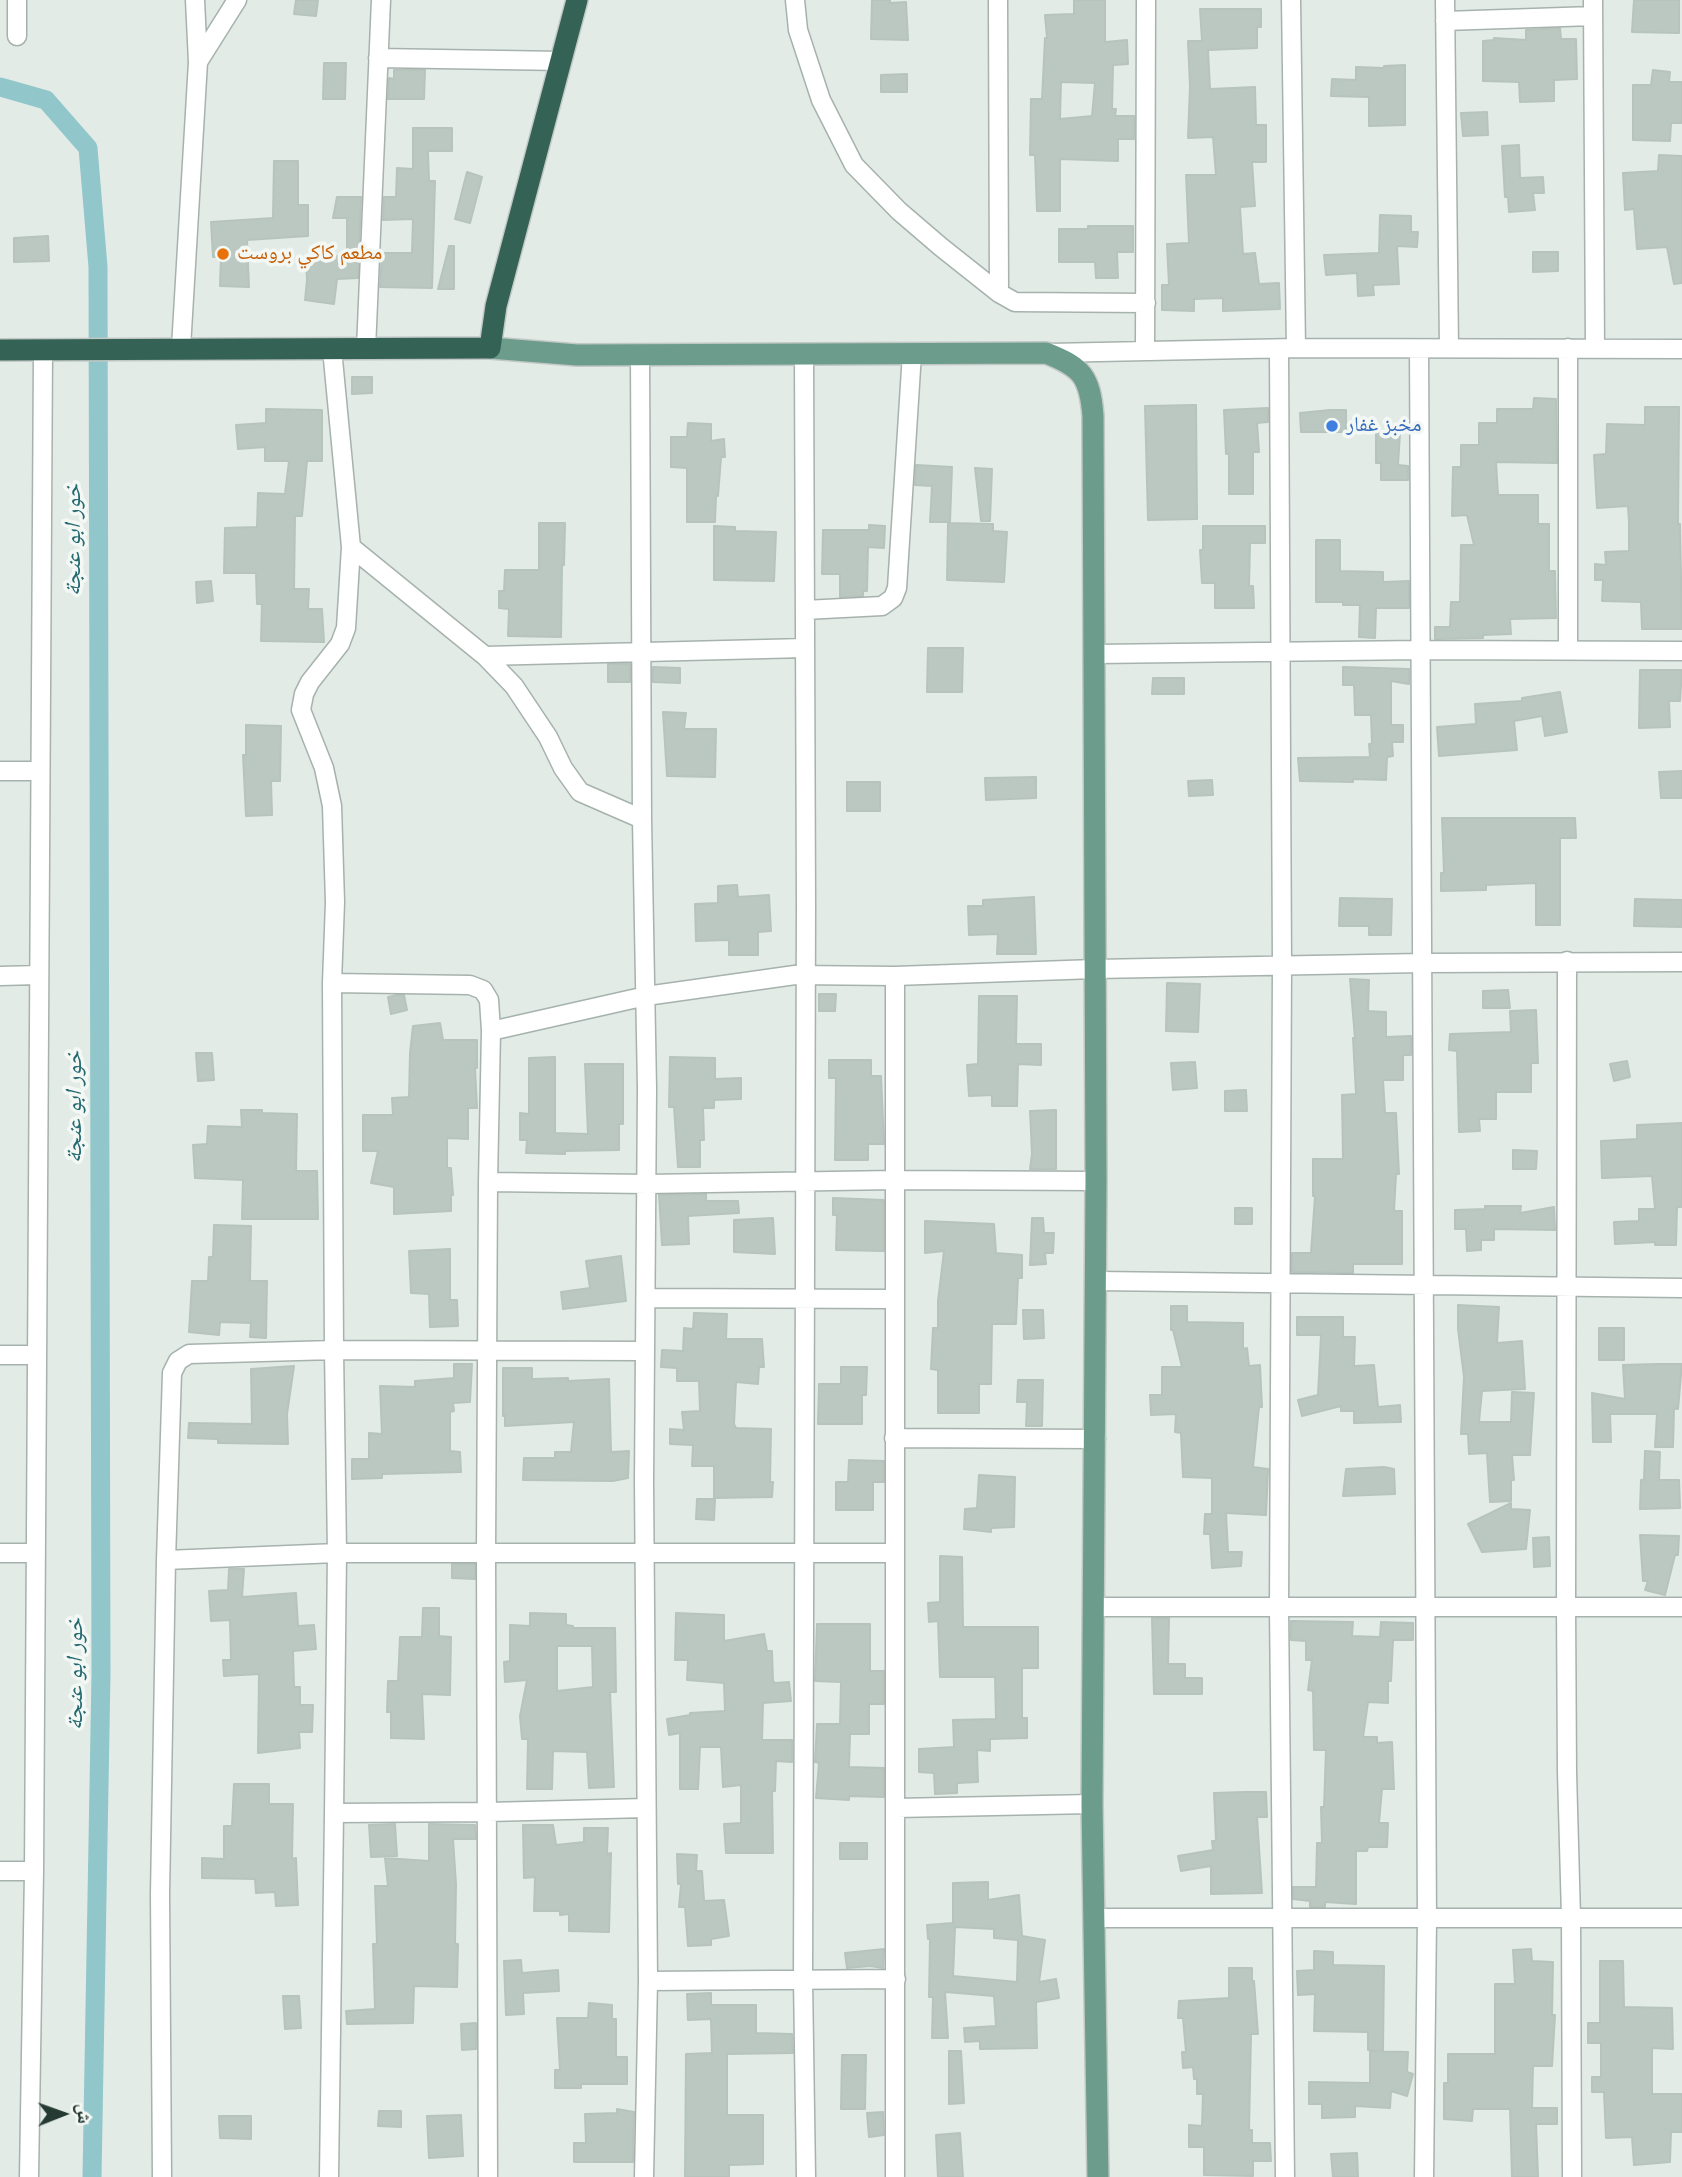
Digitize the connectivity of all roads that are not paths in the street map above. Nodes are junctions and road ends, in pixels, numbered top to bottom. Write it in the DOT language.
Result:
graph roads {
  1 [pos="18,0"];
  2 [pos="195,0"];
  3 [pos="237,0"];
  4 [pos="381,0"];
  5 [pos="577,0"];
  6 [pos="794,0"];
  7 [pos="998,0"];
  8 [pos="1146,0"];
  9 [pos="1291,0"];
  10 [pos="1445,0"];
  11 [pos="1593,8"];
  12 [pos="1445,21"];
  13 [pos="17,36"];
  14 [pos="378,58"];
  15 [pos="562,61"];
  16 [pos="198,62"];
  17 [pos="999,293"];
  18 [pos="1146,303"];
  19 [pos="181,348"];
  20 [pos="490,348"];
  21 [pos="1287,348"];
  22 [pos="1449,348"];
  23 [pos="1568,348"];
  24 [pos="1595,348"];
  25 [pos="0,349"];
  26 [pos="332,349"];
  27 [pos="366,349"];
  28 [pos="1419,349"];
  29 [pos="1682,349"];
  30 [pos="53,350"];
  31 [pos="1144,350"];
  32 [pos="1046,353"];
  33 [pos="804,354"];
  34 [pos="912,354"];
  35 [pos="640,355"];
  36 [pos="351,547"];
  37 [pos="805,610"];
  38 [pos="805,648"];
  39 [pos="1421,650"];
  40 [pos="1568,650"];
  41 [pos="643,651"];
  42 [pos="1682,651"];
  43 [pos="1282,652"];
  44 [pos="1096,654"];
  45 [pos="485,656"];
  46 [pos="0,771"];
  47 [pos="40,771"];
  48 [pos="642,818"];
  49 [pos="1567,961"];
  50 [pos="1682,962"];
  51 [pos="1422,963"];
  52 [pos="1282,966"];
  53 [pos="1095,969"];
  54 [pos="805,974"];
  55 [pos="39,975"];
  56 [pos="895,975"];
  57 [pos="0,976"];
  58 [pos="332,983"];
  59 [pos="646,996"];
  60 [pos="492,1031"];
  61 [pos="894,1180"];
  62 [pos="805,1181"];
  63 [pos="1096,1181"];
  64 [pos="488,1182"];
  65 [pos="647,1184"];
  66 [pos="1096,1281"];
  67 [pos="1282,1283"];
  68 [pos="1422,1284"];
  69 [pos="1565,1288"];
  70 [pos="1682,1288"];
  71 [pos="646,1297"];
  72 [pos="894,1299"];
  73 [pos="804,1300"];
  74 [pos="334,1350"];
  75 [pos="645,1352"];
  76 [pos="488,1353"];
  77 [pos="0,1355"];
  78 [pos="37,1355"];
  79 [pos="894,1438"];
  80 [pos="1096,1438"];
  81 [pos="645,1552"];
  82 [pos="0,1553"];
  83 [pos="36,1553"];
  84 [pos="337,1553"];
  85 [pos="486,1553"];
  86 [pos="803,1553"];
  87 [pos="894,1553"];
  88 [pos="166,1560"];
  89 [pos="1566,1606"];
  90 [pos="1093,1607"];
  91 [pos="1279,1607"];
  92 [pos="1425,1607"];
  93 [pos="1682,1607"];
  94 [pos="1092,1804"];
  95 [pos="646,1808"];
  96 [pos="896,1808"];
  97 [pos="488,1812"];
  98 [pos="334,1813"];
  99 [pos="0,1871"];
  100 [pos="34,1871"];
  101 [pos="1571,1917"];
  102 [pos="1093,1918"];
  103 [pos="1427,1919"];
  104 [pos="1682,1919"];
  105 [pos="1282,1920"];
  106 [pos="803,1979"];
  107 [pos="896,1979"];
  108 [pos="648,1982"];
  109 [pos="29,2177"];
  110 [pos="162,2177"];
  111 [pos="329,2177"];
  112 [pos="488,2177"];
  113 [pos="644,2177"];
  114 [pos="806,2177"];
  115 [pos="895,2177"];
  116 [pos="1098,2177"];
  117 [pos="1284,2177"];
  118 [pos="1424,2177"];
  119 [pos="1572,2177"];
  1 -- 13 [label="street"];
  2 -- 16 [label="street"];
  3 -- 16 [label="street"];
  4 -- 14 [label="street"];
  5 -- 15 [label="highway"];
  6 -- 17 [label="street"];
  7 -- 17 [label="street"];
  8 -- 18 [label="street"];
  9 -- 21 [label="street"];
  10 -- 12 [label="street"];
  11 -- 12 [label="street"];
  11 -- 24 [label="street"];
  12 -- 22 [label="street"];
  14 -- 15 [label="street"];
  14 -- 27 [label="street"];
  15 -- 20 [label="highway"];
  16 -- 19 [label="street"];
  17 -- 18 [label="street"];
  18 -- 31 [label="street"];
  19 -- 26 [label="highway"];
  19 -- 30 [label="highway"];
  20 -- 27 [label="highway"];
  20 -- 35 [label="main road"];
  21 -- 28 [label="street"];
  21 -- 31 [label="street"];
  21 -- 43 [label="street"];
  22 -- 23 [label="street"];
  22 -- 28 [label="street"];
  23 -- 24 [label="street"];
  23 -- 40 [label="street"];
  24 -- 29 [label="street"];
  25 -- 30 [label="highway"];
  26 -- 27 [label="highway"];
  26 -- 36 [label="street"];
  28 -- 39 [label="street"];
  30 -- 47 [label="street"];
  31 -- 32 [label="street"];
  32 -- 34 [label="main road"];
  32 -- 44 [label="main road"];
  33 -- 34 [label="main road"];
  33 -- 35 [label="main road"];
  33 -- 37 [label="street"];
  34 -- 37 [label="street"];
  35 -- 41 [label="street"];
  36 -- 45 [label="street"];
  36 -- 58 [label="street"];
  37 -- 38 [label="street"];
  38 -- 41 [label="street"];
  38 -- 54 [label="street"];
  39 -- 40 [label="street"];
  39 -- 43 [label="street"];
  39 -- 51 [label="street"];
  40 -- 42 [label="street"];
  41 -- 45 [label="street"];
  41 -- 48 [label="street"];
  43 -- 44 [label="street"];
  43 -- 52 [label="street"];
  44 -- 53 [label="main road"];
  45 -- 48 [label="street"];
  46 -- 47 [label="street"];
  47 -- 55 [label="street"];
  48 -- 59 [label="street"];
  49 -- 50 [label="street"];
  49 -- 51 [label="street"];
  49 -- 69 [label="street"];
  51 -- 52 [label="street"];
  51 -- 68 [label="street"];
  52 -- 53 [label="street"];
  52 -- 67 [label="street"];
  53 -- 56 [label="street"];
  53 -- 63 [label="main road"];
  54 -- 56 [label="street"];
  54 -- 59 [label="street"];
  54 -- 62 [label="street"];
  55 -- 57 [label="street"];
  55 -- 78 [label="street"];
  56 -- 61 [label="street"];
  58 -- 60 [label="street"];
  58 -- 74 [label="street"];
  59 -- 60 [label="street"];
  59 -- 65 [label="street"];
  60 -- 64 [label="street"];
  61 -- 62 [label="street"];
  61 -- 63 [label="street"];
  61 -- 72 [label="street"];
  62 -- 65 [label="street"];
  62 -- 73 [label="street"];
  63 -- 66 [label="main road"];
  64 -- 65 [label="street"];
  64 -- 76 [label="street"];
  65 -- 71 [label="street"];
  66 -- 67 [label="street"];
  66 -- 80 [label="main road"];
  67 -- 68 [label="street"];
  67 -- 91 [label="street"];
  68 -- 69 [label="street"];
  68 -- 92 [label="street"];
  69 -- 70 [label="street"];
  69 -- 89 [label="street"];
  71 -- 73 [label="street"];
  71 -- 75 [label="street"];
  72 -- 73 [label="street"];
  72 -- 79 [label="street"];
  73 -- 86 [label="street"];
  74 -- 76 [label="street"];
  74 -- 84 [label="street"];
  74 -- 88 [label="street"];
  75 -- 76 [label="street"];
  75 -- 81 [label="street"];
  76 -- 85 [label="street"];
  77 -- 78 [label="street"];
  78 -- 83 [label="street"];
  79 -- 80 [label="street"];
  79 -- 87 [label="street"];
  80 -- 90 [label="main road"];
  81 -- 85 [label="street"];
  81 -- 86 [label="street"];
  81 -- 95 [label="street"];
  82 -- 83 [label="street"];
  83 -- 100 [label="street"];
  84 -- 85 [label="street"];
  84 -- 88 [label="street"];
  84 -- 98 [label="street"];
  85 -- 97 [label="street"];
  86 -- 87 [label="street"];
  86 -- 106 [label="street"];
  87 -- 96 [label="street"];
  88 -- 110 [label="street"];
  89 -- 92 [label="street"];
  89 -- 93 [label="street"];
  89 -- 101 [label="street"];
  90 -- 91 [label="street"];
  90 -- 94 [label="main road"];
  91 -- 92 [label="street"];
  91 -- 105 [label="street"];
  92 -- 103 [label="street"];
  94 -- 96 [label="street"];
  94 -- 102 [label="main road"];
  95 -- 97 [label="street"];
  95 -- 108 [label="street"];
  96 -- 107 [label="street"];
  97 -- 98 [label="street"];
  97 -- 112 [label="street"];
  98 -- 111 [label="street"];
  99 -- 100 [label="street"];
  100 -- 109 [label="street"];
  101 -- 103 [label="street"];
  101 -- 104 [label="street"];
  101 -- 119 [label="street"];
  102 -- 105 [label="street"];
  102 -- 116 [label="main road"];
  103 -- 105 [label="street"];
  103 -- 118 [label="street"];
  105 -- 117 [label="street"];
  106 -- 107 [label="street"];
  106 -- 108 [label="street"];
  106 -- 114 [label="street"];
  107 -- 115 [label="street"];
  108 -- 113 [label="street"];
}
